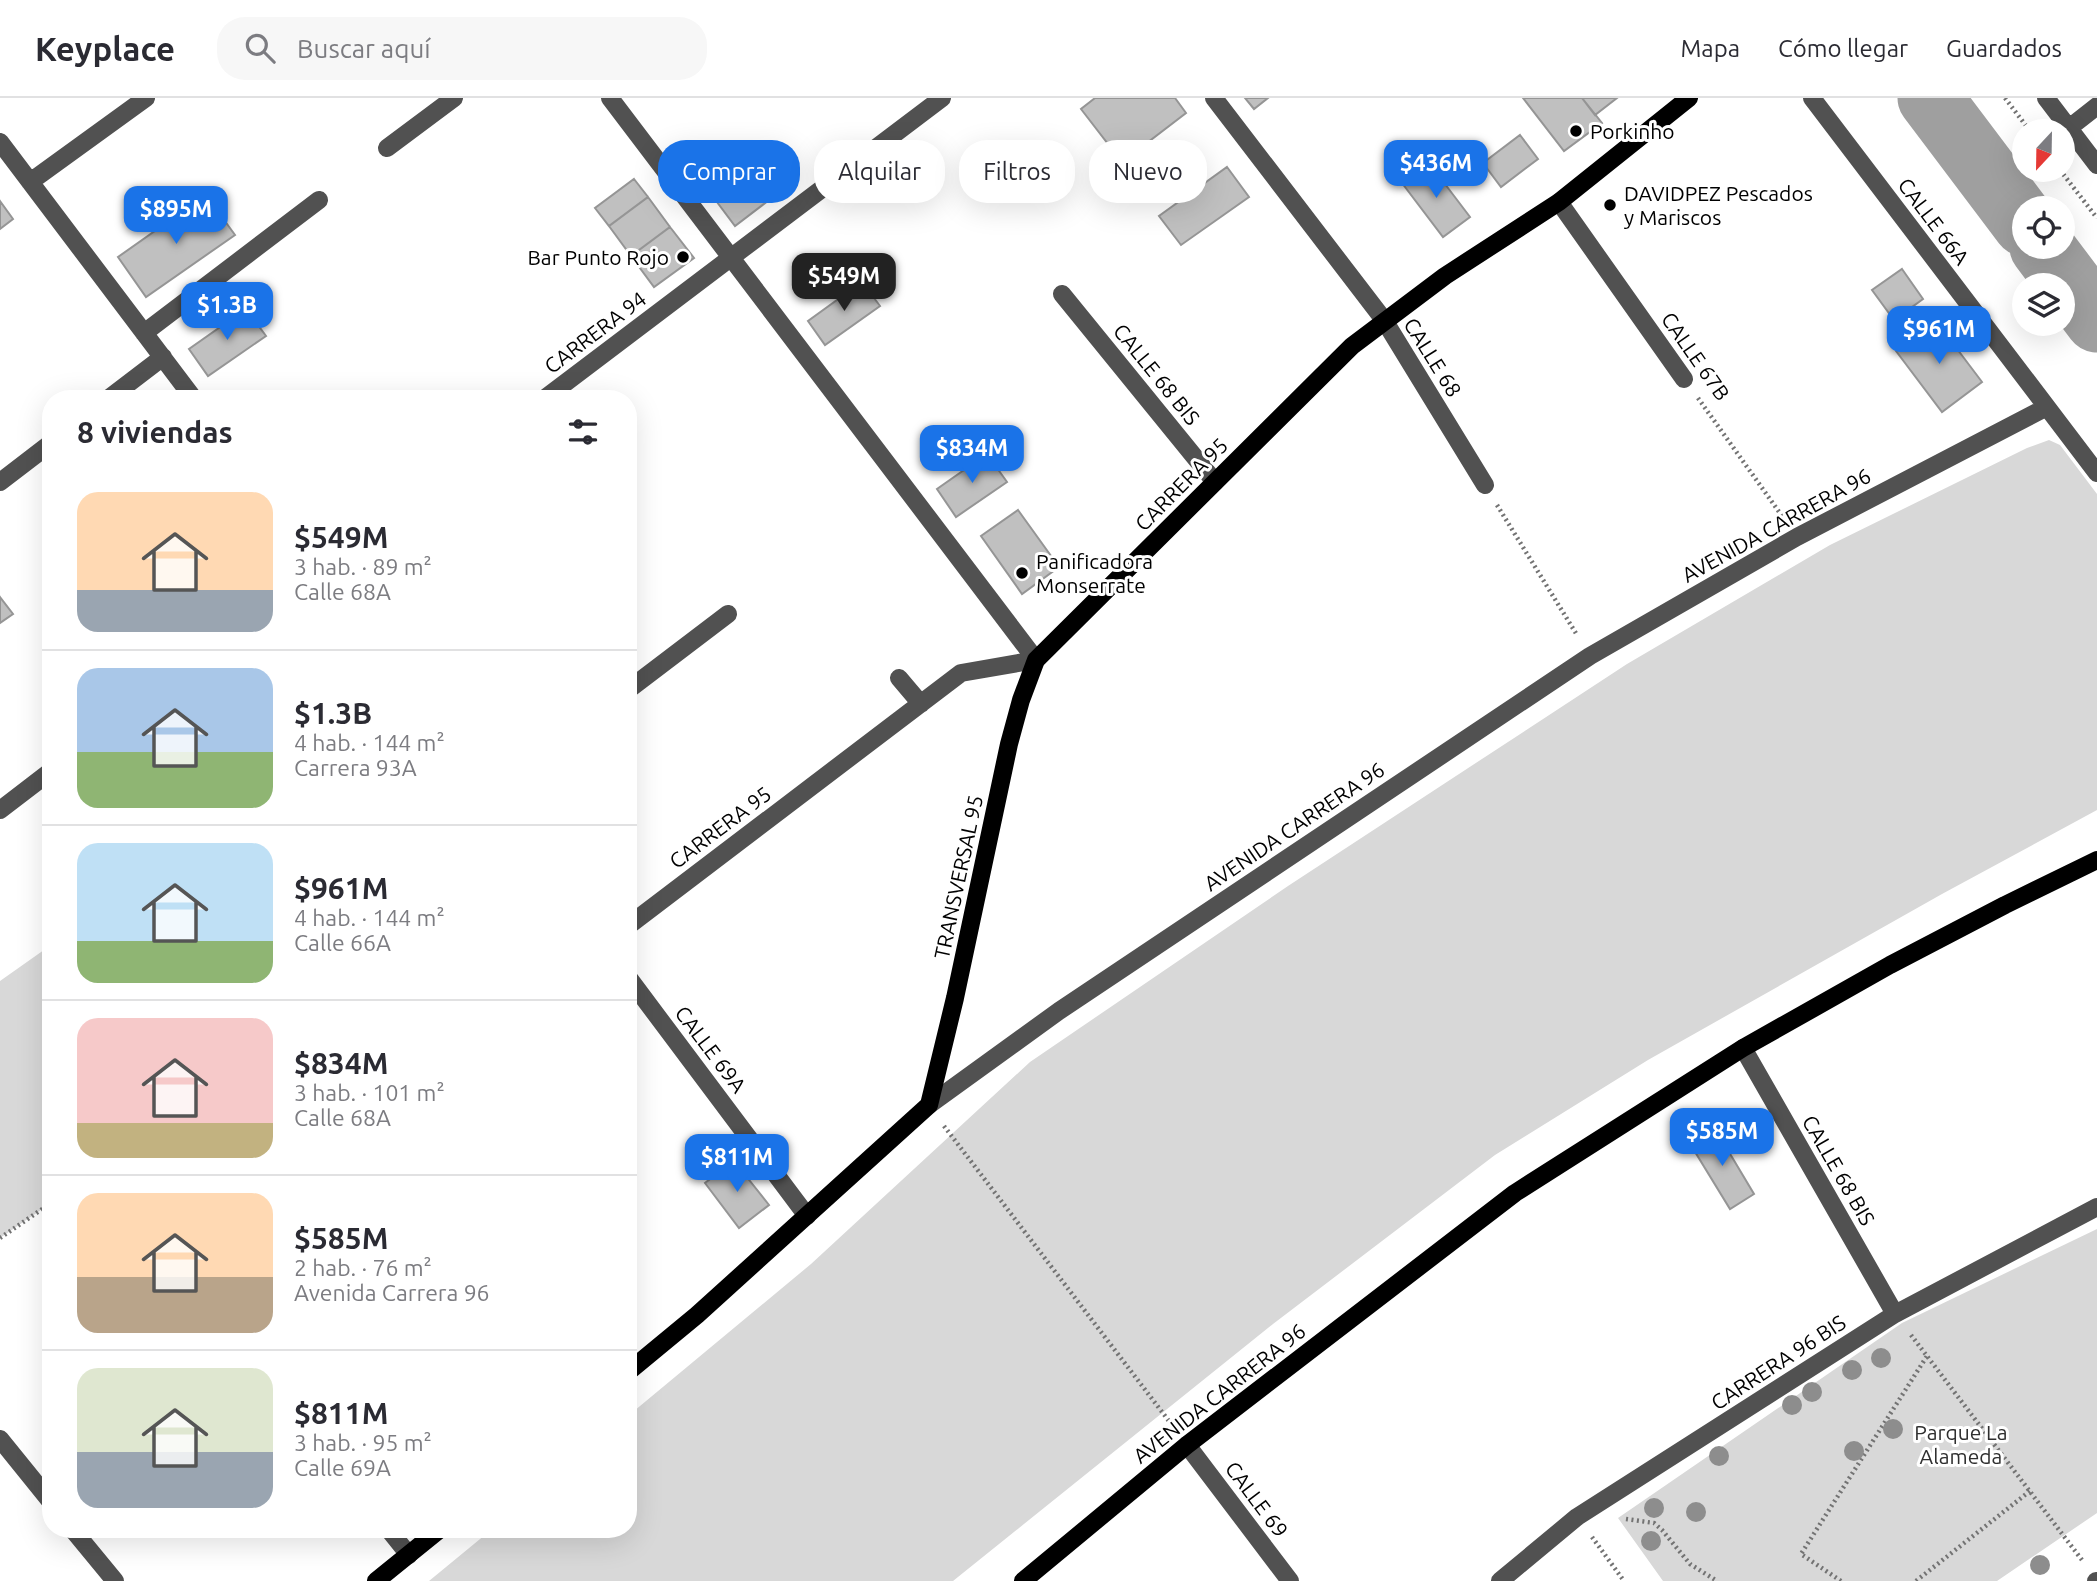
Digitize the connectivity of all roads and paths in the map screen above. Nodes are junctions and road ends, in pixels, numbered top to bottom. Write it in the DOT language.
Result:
graph roads {
  1 [pos="146,98"];
  2 [pos="454,98"];
  3 [pos="610,98"];
  4 [pos="942,98"];
  5 [pos="1214,98"];
  6 [pos="1689,98"];
  7 [pos="1812,98"];
  8 [pos="2005,98"];
  9 [pos="2046,98"];
  10 [pos="2097,106"];
  11 [pos="2022,119"];
  12 [pos="2062,119"];
  13 [pos="2076,122"];
  14 [pos="2076,137"];
  15 [pos="0,142"];
  16 [pos="387,148"];
  17 [pos="2097,165"];
  18 [pos="30,182"];
  19 [pos="2069,182"];
  20 [pos="319,200"];
  21 [pos="1559,202"];
  22 [pos="2097,218"];
  23 [pos="731,258"];
  24 [pos="1062,294"];
  25 [pos="1384,320"];
  26 [pos="144,333"];
  27 [pos="163,357"];
  28 [pos="1684,379"];
  29 [pos="120,390"];
  30 [pos="187,390"];
  31 [pos="556,390"];
  32 [pos="2047,407"];
  33 [pos="42,450"];
  34 [pos="2097,472"];
  35 [pos="0,482"];
  36 [pos="1215,482"];
  37 [pos="1485,485"];
  38 [pos="1797,537"];
  39 [pos="728,614"];
  40 [pos="1590,656"];
  41 [pos="1036,660"];
  42 [pos="899,678"];
  43 [pos="637,683"];
  44 [pos="921,704"];
  45 [pos="42,778"];
  46 [pos="0,810"];
  47 [pos="2097,860"];
  48 [pos="637,919"];
  49 [pos="637,989"];
  50 [pos="1743,1048"];
  51 [pos="929,1105"];
  52 [pos="2097,1207"];
  53 [pos="42,1209"];
  54 [pos="807,1216"];
  55 [pos="0,1238"];
  56 [pos="1895,1314"];
  57 [pos="1927,1356"];
  58 [pos="637,1365"];
  59 [pos="0,1439"];
  60 [pos="1187,1445"];
  61 [pos="42,1491"];
  62 [pos="2030,1491"];
  63 [pos="1577,1517"];
  64 [pos="80,1538"];
  65 [pos="395,1538"];
  66 [pos="429,1538"];
  67 [pos="409,1555"];
  68 [pos="2094,1577"];
  69 [pos="115,1581"];
  70 [pos="376,1581"];
  71 [pos="1023,1581"];
  72 [pos="1290,1581"];
  73 [pos="1500,1581"];
  74 [pos="1624,1581"];
  75 [pos="1717,1581"];
  76 [pos="1841,1581"];
  77 [pos="1916,1581"];
  1 -- 18 [label="street"];
  2 -- 16 [label="street"];
  3 -- 23 [label="street"];
  4 -- 23 [label="street, CARRERA 94"];
  5 -- 25 [label="street, CALLE 68"];
  6 -- 21 [label="main road, CARRERA 95"];
  7 -- 32 [label="street, CALLE 66A"];
  8 -- 11 [label="path"];
  9 -- 12 [label="street"];
  10 -- 13 [label="street"];
  14 -- 17 [label="street"];
  15 -- 18 [label="street"];
  18 -- 26 [label="street"];
  19 -- 22 [label="path"];
  20 -- 26 [label="street"];
  21 -- 25 [label="main road, CARRERA 95"];
  21 -- 28 [label="street, CALLE 67B"];
  23 -- 31 [label="street, CARRERA 94"];
  23 -- 41 [label="street"];
  24 -- 36 [label="street, CALLE 68 BIS"];
  25 -- 36 [label="main road, CARRERA 95"];
  25 -- 37 [label="street, CALLE 68"];
  26 -- 27 [label="street"];
  27 -- 29 [label="street"];
  27 -- 30 [label="street"];
  28 -- 38 [label="path, CALLE 67B"];
  32 -- 34 [label="street, CALLE 66A"];
  32 -- 38 [label="street, AVENIDA CARRERA 96"];
  33 -- 35 [label="street"];
  36 -- 41 [label="main road, CARRERA 95"];
  37 -- 40 [label="path"];
  38 -- 40 [label="street, AVENIDA CARRERA 96"];
  39 -- 43 [label="street"];
  40 -- 51 [label="street, AVENIDA CARRERA 96"];
  41 -- 44 [label="street, CARRERA 95"];
  41 -- 51 [label="main road, TRANSVERSAL 95"];
  42 -- 44 [label="street"];
  44 -- 48 [label="street, CARRERA 95"];
  45 -- 46 [label="street"];
  47 -- 50 [label="main road, AVENIDA CARRERA 96"];
  49 -- 54 [label="street, CALLE 69A"];
  50 -- 56 [label="street, CALLE 68 BIS"];
  50 -- 60 [label="main road, AVENIDA CARRERA 96"];
  51 -- 54 [label="main road, AVENIDA CARRERA 96"];
  51 -- 60 [label="path"];
  52 -- 56 [label="street, CARRERA 96 BIS"];
  53 -- 55 [label="path"];
  54 -- 58 [label="main road, AVENIDA CARRERA 96"];
  56 -- 57 [label="path"];
  56 -- 63 [label="street, CARRERA 96 BIS"];
  57 -- 62 [label="path"];
  57 -- 76 [label="path"];
  59 -- 61 [label="street"];
  60 -- 71 [label="main road, AVENIDA CARRERA 96"];
  60 -- 72 [label="street, CALLE 69"];
  62 -- 68 [label="path"];
  62 -- 77 [label="path"];
  63 -- 73 [label="street, CARRERA 96 BIS"];
  63 -- 74 [label="path"];
  63 -- 75 [label="path"];
  64 -- 69 [label="street"];
  65 -- 67 [label="street"];
  66 -- 67 [label="main road"];
  67 -- 70 [label="main road"];
}
